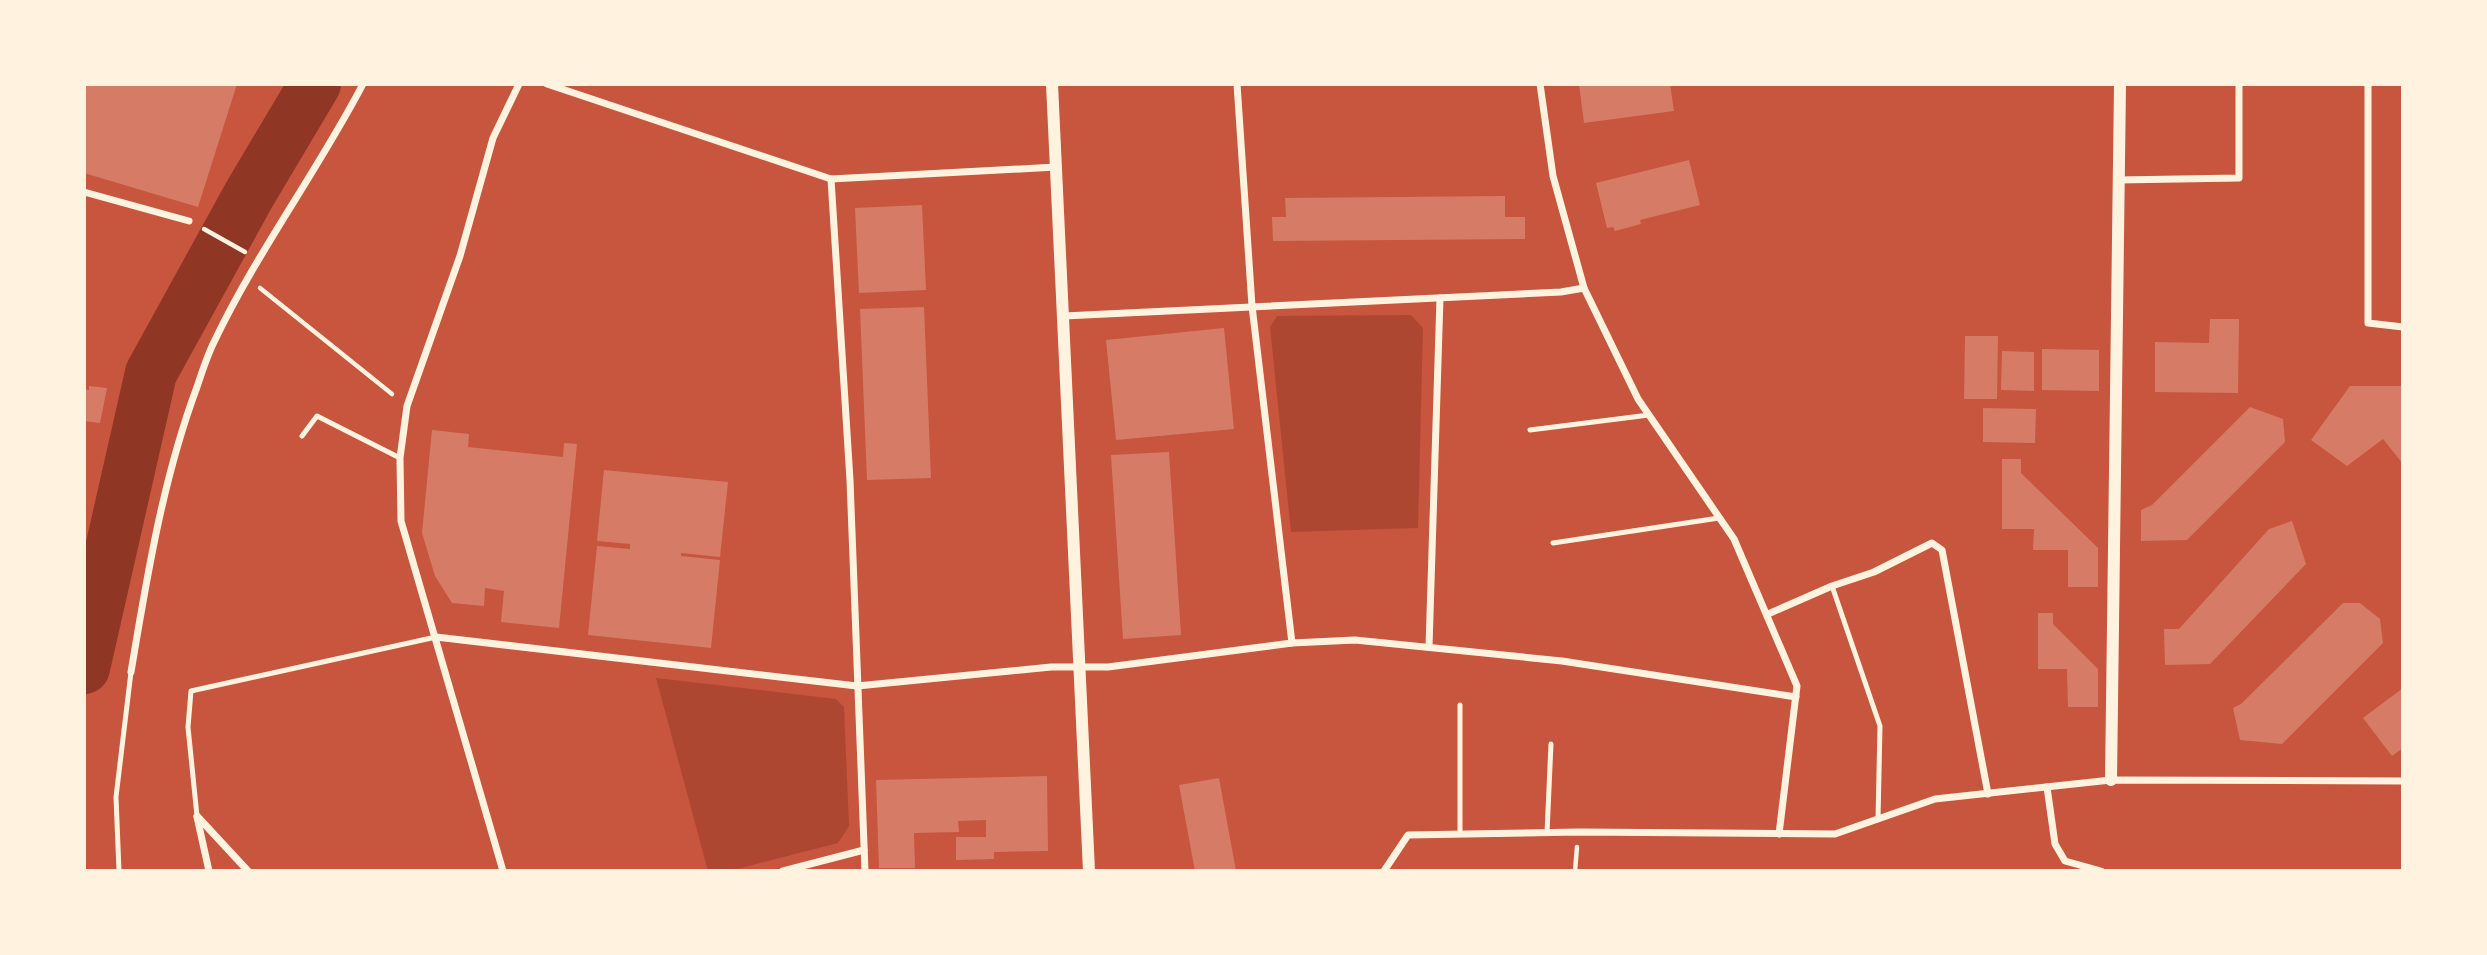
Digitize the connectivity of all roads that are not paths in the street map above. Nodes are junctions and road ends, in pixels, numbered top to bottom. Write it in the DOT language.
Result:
graph roads {
  1 [pos="363,84"];
  2 [pos="519,84"];
  3 [pos="547,84"];
  4 [pos="1052,84"];
  5 [pos="1237,84"];
  6 [pos="1540,84"];
  7 [pos="2120,84"];
  8 [pos="2239,84"];
  9 [pos="2368,84"];
  10 [pos="1056,167"];
  11 [pos="831,179"];
  12 [pos="2118,180"];
  13 [pos="84,192"];
  14 [pos="189,221"];
  15 [pos="1584,288"];
  16 [pos="1440,298"];
  17 [pos="1252,306"];
  18 [pos="1064,316"];
  19 [pos="2403,327"];
  20 [pos="1649,415"];
  21 [pos="1530,430"];
  22 [pos="303,436"];
  23 [pos="400,458"];
  24 [pos="1720,518"];
  25 [pos="1553,543"];
  26 [pos="1832,586"];
  27 [pos="1768,614"];
  28 [pos="436,638"];
  29 [pos="1292,643"];
  30 [pos="1429,647"];
  31 [pos="1080,667"];
  32 [pos="131,672"];
  33 [pos="858,686"];
  34 [pos="1796,697"];
  35 [pos="1460,705"];
  36 [pos="1551,744"];
  37 [pos="2111,780"];
  38 [pos="2403,781"];
  39 [pos="2047,787"];
  40 [pos="1987,793"];
  41 [pos="197,816"];
  42 [pos="1878,820"];
  43 [pos="1547,833"];
  44 [pos="1460,834"];
  45 [pos="1779,834"];
  46 [pos="864,850"];
  47 [pos="119,871"];
  48 [pos="209,871"];
  49 [pos="248,871"];
  50 [pos="503,871"];
  51 [pos="783,871"];
  52 [pos="865,871"];
  53 [pos="1089,871"];
  54 [pos="1384,871"];
  55 [pos="2101,871"];
  1 -- 32 [label="street"];
  2 -- 23 [label="street"];
  3 -- 11 [label="street"];
  4 -- 10 [label="street"];
  5 -- 17 [label="street"];
  6 -- 15 [label="street"];
  7 -- 12 [label="street"];
  8 -- 12 [label="street"];
  9 -- 19 [label="street"];
  10 -- 11 [label="street"];
  10 -- 18 [label="street"];
  11 -- 33 [label="street"];
  12 -- 37 [label="street"];
  13 -- 14 [label="street"];
  15 -- 16 [label="street"];
  15 -- 20 [label="street"];
  16 -- 17 [label="street"];
  16 -- 30 [label="street"];
  17 -- 18 [label="street"];
  17 -- 29 [label="street"];
  18 -- 31 [label="street"];
  20 -- 21 [label="lane"];
  20 -- 24 [label="street"];
  22 -- 23 [label="lane"];
  23 -- 28 [label="street"];
  24 -- 25 [label="lane"];
  24 -- 27 [label="street"];
  26 -- 27 [label="street"];
  26 -- 40 [label="street"];
  26 -- 42 [label="lane"];
  27 -- 34 [label="street"];
  28 -- 33 [label="street"];
  28 -- 41 [label="lane"];
  28 -- 50 [label="street"];
  29 -- 30 [label="street"];
  29 -- 31 [label="street"];
  30 -- 34 [label="street"];
  31 -- 33 [label="street"];
  31 -- 53 [label="street"];
  32 -- 47 [label="lane"];
  33 -- 46 [label="street"];
  34 -- 45 [label="street"];
  35 -- 44 [label="lane"];
  36 -- 43 [label="lane"];
  37 -- 38 [label="street"];
  37 -- 39 [label="street"];
  39 -- 40 [label="street"];
  39 -- 55 [label="street"];
  40 -- 42 [label="street"];
  41 -- 48 [label="street"];
  41 -- 49 [label="street"];
  42 -- 45 [label="street"];
  43 -- 44 [label="street"];
  43 -- 45 [label="street"];
  44 -- 54 [label="street"];
  46 -- 51 [label="street"];
  46 -- 52 [label="street"];
}
